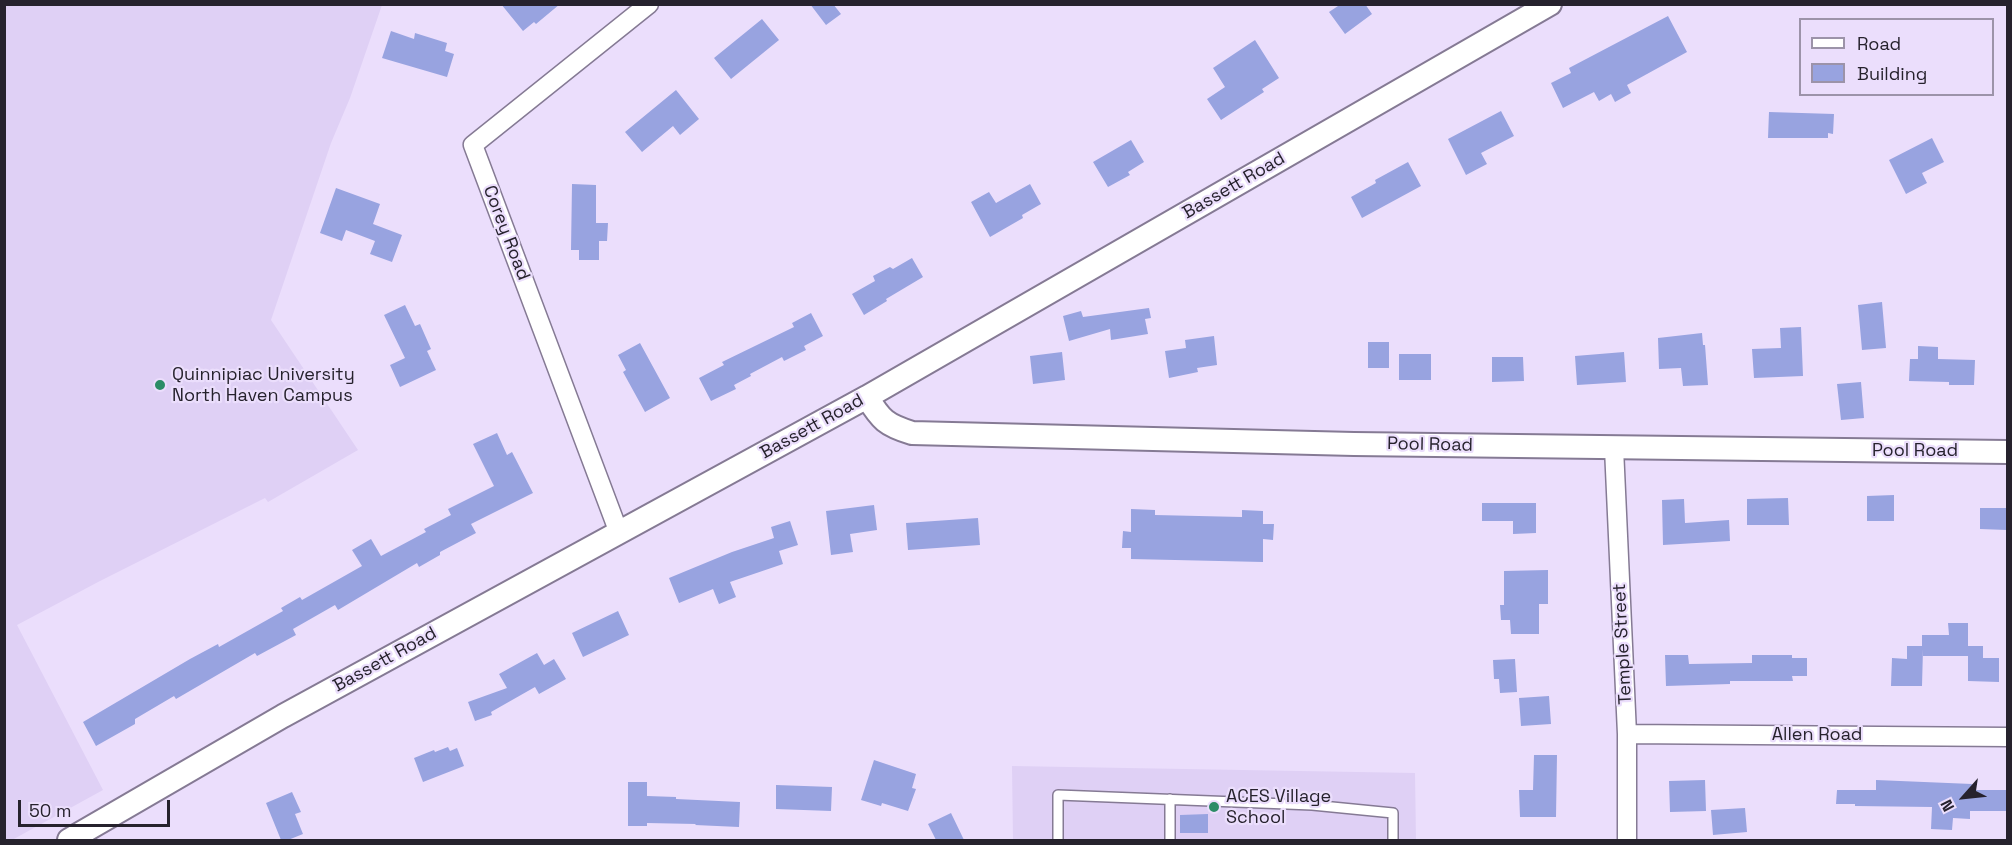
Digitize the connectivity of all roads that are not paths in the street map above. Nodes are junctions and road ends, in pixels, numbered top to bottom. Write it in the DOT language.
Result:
graph roads {
  1 [pos="649,4"];
  2 [pos="1550,4"];
  3 [pos="867,397"];
  4 [pos="1614,448"];
  5 [pos="2007,452"];
  6 [pos="619,532"];
  7 [pos="1628,734"];
  8 [pos="2007,737"];
  9 [pos="1170,799"];
  10 [pos="69,840"];
  11 [pos="1058,840"];
  12 [pos="1170,840"];
  13 [pos="1393,840"];
  14 [pos="1628,840"];
  1 -- 6 [label="street, Corey Road"];
  2 -- 3 [label="street, Bassett Road"];
  3 -- 4 [label="street, Pool Road"];
  3 -- 6 [label="street, Bassett Road"];
  4 -- 5 [label="street, Pool Road"];
  4 -- 7 [label="street, Temple Street"];
  6 -- 10 [label="street, Bassett Road"];
  7 -- 8 [label="street, Allen Road"];
  7 -- 14 [label="street, Temple Street"];
  9 -- 11 [label="lane"];
  9 -- 12 [label="lane"];
  9 -- 13 [label="lane"];
}
